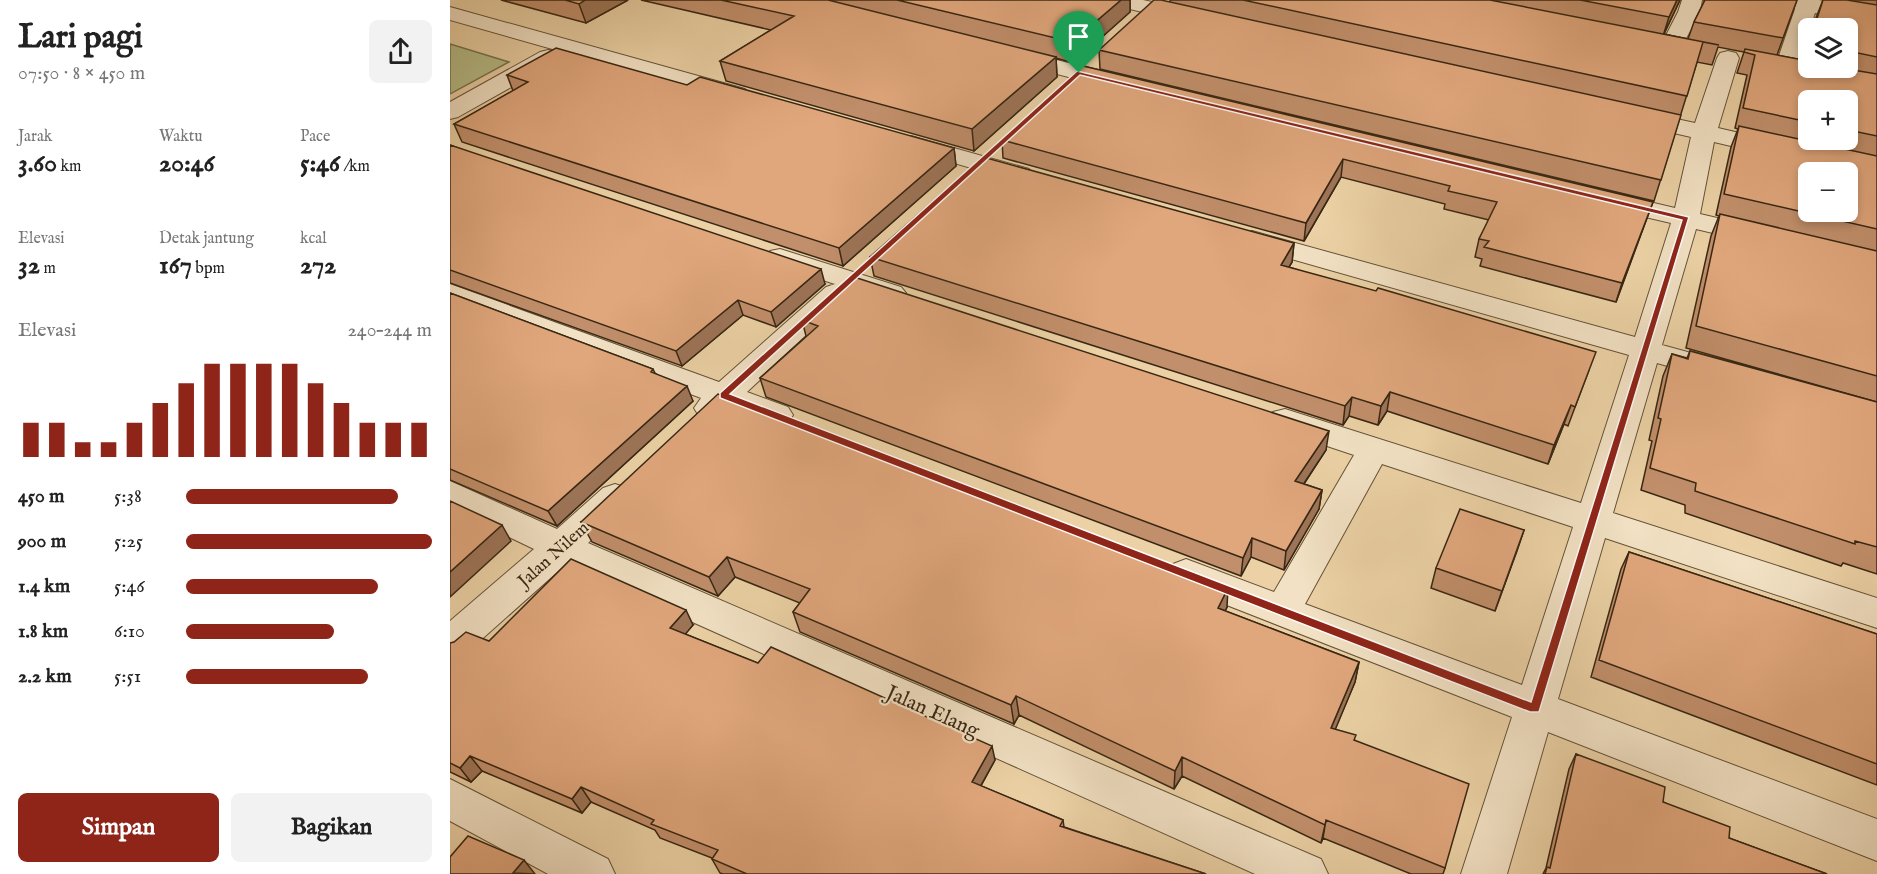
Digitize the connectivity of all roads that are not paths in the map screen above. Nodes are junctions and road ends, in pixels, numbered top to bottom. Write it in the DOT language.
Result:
graph roads {
  1 [pos="469,0"];
  2 [pos="1115,0"];
  3 [pos="1692,0"];
  4 [pos="1782,0"];
  5 [pos="1809,2"];
  6 [pos="1155,4"];
  7 [pos="450,12"];
  8 [pos="1877,18"];
  9 [pos="1208,21"];
  10 [pos="1127,30"];
  11 [pos="1648,43"];
  12 [pos="567,46"];
  13 [pos="1671,47"];
  14 [pos="989,50"];
  15 [pos="1103,51"];
  16 [pos="1728,58"];
  17 [pos="1785,70"];
  18 [pos="1798,72"];
  19 [pos="1079,73"];
  20 [pos="1138,87"];
  21 [pos="1053,96"];
  22 [pos="762,101"];
  23 [pos="1609,111"];
  24 [pos="450,112"];
  25 [pos="1704,133"];
  26 [pos="888,137"];
  27 [pos="991,153"];
  28 [pos="1796,153"];
  29 [pos="1049,182"];
  30 [pos="954,186"];
  31 [pos="1581,194"];
  32 [pos="1686,219"];
  33 [pos="1232,234"];
  34 [pos="1776,240"];
  35 [pos="761,251"];
  36 [pos="877,256"];
  37 [pos="851,279"];
  38 [pos="450,293"];
  39 [pos="924,303"];
  40 [pos="1645,350"];
  41 [pos="1734,375"];
  42 [pos="723,395"];
  43 [pos="1261,413"];
  44 [pos="805,426"];
  45 [pos="689,428"];
  46 [pos="1374,449"];
  47 [pos="638,476"];
  48 [pos="450,494"];
  49 [pos="1593,520"];
  50 [pos="561,548"];
  51 [pos="1160,564"];
  52 [pos="1282,611"];
  53 [pos="1877,613"];
  54 [pos="450,644"];
  55 [pos="1535,708"];
  56 [pos="450,799"];
  57 [pos="1877,840"];
  58 [pos="592,874"];
  59 [pos="1305,874"];
  60 [pos="1484,874"];
  1 -- 7 [label="street"];
  2 -- 6 [label="street"];
  3 -- 13 [label="street"];
  4 -- 5 [label="street"];
  5 -- 8 [label="street"];
  5 -- 17 [label="street"];
  6 -- 9 [label="street"];
  6 -- 10 [label="street"];
  7 -- 12 [label="street"];
  11 -- 13 [label="street"];
  12 -- 22 [label="street"];
  12 -- 24 [label="street"];
  13 -- 16 [label="street"];
  14 -- 19 [label="street"];
  15 -- 19 [label="street"];
  16 -- 17 [label="street"];
  16 -- 25 [label="street"];
  17 -- 18 [label="street"];
  19 -- 20 [label="street"];
  19 -- 21 [label="street"];
  23 -- 25 [label="street"];
  25 -- 28 [label="street"];
  25 -- 32 [label="street"];
  26 -- 27 [label="street"];
  27 -- 29 [label="street"];
  27 -- 30 [label="street"];
  31 -- 32 [label="street"];
  32 -- 34 [label="street"];
  32 -- 40 [label="street"];
  33 -- 40 [label="street"];
  35 -- 37 [label="street"];
  36 -- 37 [label="street"];
  37 -- 39 [label="street"];
  37 -- 42 [label="street"];
  38 -- 42 [label="street"];
  40 -- 41 [label="street"];
  40 -- 49 [label="street"];
  42 -- 44 [label="street"];
  42 -- 45 [label="street"];
  43 -- 46 [label="street"];
  46 -- 49 [label="street"];
  46 -- 52 [label="street"];
  47 -- 50 [label="street, Jalan Nilem"];
  48 -- 50 [label="street, Jalan Elang"];
  49 -- 53 [label="street"];
  49 -- 55 [label="street"];
  50 -- 54 [label="street, Jalan Nilem"];
  50 -- 59 [label="street, Jalan Elang"];
  51 -- 52 [label="street"];
  52 -- 55 [label="street"];
  55 -- 57 [label="street"];
  55 -- 60 [label="street"];
  56 -- 58 [label="street"];
}
